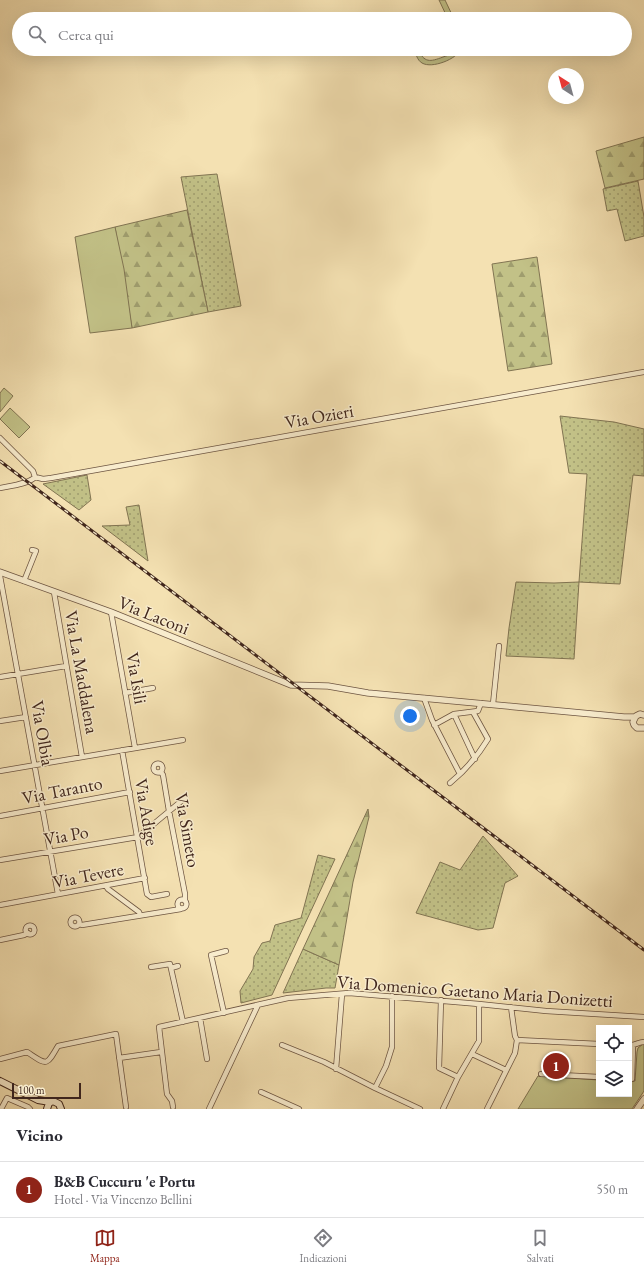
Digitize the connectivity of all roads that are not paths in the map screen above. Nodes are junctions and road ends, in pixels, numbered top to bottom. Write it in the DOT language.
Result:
graph roads {
  1 [pos="644,372"];
  2 [pos="0,438"];
  3 [pos="35,477"];
  4 [pos="0,488"];
  5 [pos="32,550"];
  6 [pos="0,572"];
  7 [pos="0,576"];
  8 [pos="24,581"];
  9 [pos="54,592"];
  10 [pos="111,612"];
  11 [pos="499,646"];
  12 [pos="66,666"];
  13 [pos="18,674"];
  14 [pos="0,677"];
  15 [pos="153,688"];
  16 [pos="125,693"];
  17 [pos="424,698"];
  18 [pos="481,703"];
  19 [pos="494,704"];
  20 [pos="473,712"];
  21 [pos="454,714"];
  22 [pos="644,715"];
  23 [pos="26,717"];
  24 [pos="634,719"];
  25 [pos="0,721"];
  26 [pos="434,724"];
  27 [pos="644,728"];
  28 [pos="183,740"];
  29 [pos="135,748"];
  30 [pos="122,750"];
  31 [pos="82,757"];
  32 [pos="475,759"];
  33 [pos="35,765"];
  34 [pos="0,771"];
  35 [pos="161,772"];
  36 [pos="460,774"];
  37 [pos="450,783"];
  38 [pos="130,792"];
  39 [pos="185,798"];
  40 [pos="42,808"];
  41 [pos="169,811"];
  42 [pos="0,816"];
  43 [pos="138,837"];
  44 [pos="50,852"];
  45 [pos="0,860"];
  46 [pos="145,878"];
  47 [pos="106,886"];
  48 [pos="58,894"];
  49 [pos="167,894"];
  50 [pos="183,900"];
  51 [pos="0,905"];
  52 [pos="179,907"];
  53 [pos="140,915"];
  54 [pos="80,924"];
  55 [pos="28,934"];
  56 [pos="0,940"];
  57 [pos="226,951"];
  58 [pos="178,966"];
  59 [pos="151,967"];
  60 [pos="171,968"];
  61 [pos="342,994"];
  62 [pos="392,996"];
  63 [pos="441,1000"];
  64 [pos="479,1004"];
  65 [pos="258,1005"];
  66 [pos="511,1007"];
  67 [pos="224,1013"];
  68 [pos="644,1017"];
  69 [pos="200,1018"];
  70 [pos="182,1022"];
  71 [pos="517,1040"];
  72 [pos="644,1042"];
  73 [pos="596,1044"];
  74 [pos="282,1045"];
  75 [pos="632,1046"];
  76 [pos="161,1052"];
  77 [pos="472,1054"];
  78 [pos="119,1058"];
  79 [pos="207,1058"];
  80 [pos="0,1059"];
  81 [pos="336,1069"];
  82 [pos="506,1070"];
  83 [pos="541,1074"];
  84 [pos="458,1077"];
  85 [pos="596,1077"];
  86 [pos="0,1081"];
  87 [pos="375,1088"];
  88 [pos="261,1092"];
  89 [pos="644,1099"];
  90 [pos="38,1100"];
  91 [pos="50,1102"];
  92 [pos="173,1107"];
  93 [pos="62,1108"];
  94 [pos="126,1108"];
  95 [pos="1,1109"];
  96 [pos="30,1109"];
  97 [pos="47,1109"];
  98 [pos="209,1109"];
  99 [pos="299,1109"];
  100 [pos="420,1109"];
  101 [pos="443,1109"];
  102 [pos="487,1109"];
  103 [pos="637,1109"];
  1 -- 3 [label="street, Via Ozieri"];
  2 -- 3 [label="street"];
  3 -- 4 [label="street, Via Ozieri"];
  5 -- 8 [label="street"];
  6 -- 8 [label="street, Via Laconi"];
  7 -- 13 [label="street, Via Olbia"];
  8 -- 9 [label="street, Via Laconi"];
  9 -- 10 [label="street, Via Laconi"];
  9 -- 12 [label="street, Via La Maddalena"];
  10 -- 16 [label="street, Via Isili"];
  10 -- 17 [label="street, Via Laconi"];
  11 -- 19 [label="street"];
  12 -- 13 [label="street"];
  12 -- 31 [label="street, Via La Maddalena"];
  13 -- 14 [label="street"];
  13 -- 23 [label="street, Via Olbia"];
  15 -- 16 [label="street"];
  16 -- 29 [label="street, Via Isili"];
  17 -- 18 [label="street, Via Laconi"];
  17 -- 26 [label="street"];
  18 -- 19 [label="street, Via Laconi"];
  18 -- 20 [label="street"];
  19 -- 24 [label="street, Via Laconi"];
  20 -- 21 [label="street"];
  20 -- 32 [label="street"];
  21 -- 26 [label="street"];
  21 -- 32 [label="street"];
  22 -- 24 [label="street"];
  23 -- 25 [label="street"];
  23 -- 33 [label="street, Via Olbia"];
  24 -- 27 [label="street"];
  26 -- 36 [label="street"];
  28 -- 29 [label="street"];
  29 -- 30 [label="street"];
  30 -- 31 [label="street"];
  30 -- 38 [label="street, Via Adige"];
  31 -- 33 [label="street"];
  32 -- 36 [label="street"];
  33 -- 34 [label="street"];
  33 -- 40 [label="street, Via Olbia"];
  35 -- 41 [label="street, Via Simeto"];
  36 -- 37 [label="street"];
  38 -- 40 [label="street, Via Taranto"];
  38 -- 43 [label="street, Via Adige"];
  39 -- 41 [label="street"];
  40 -- 42 [label="street, Via Taranto"];
  40 -- 44 [label="street, Via Olbia"];
  41 -- 43 [label="street"];
  41 -- 50 [label="street, Via Simeto"];
  43 -- 44 [label="street, Via Po"];
  43 -- 46 [label="street, Via Adige"];
  44 -- 45 [label="street, Via Po"];
  44 -- 48 [label="street, Via Olbia"];
  46 -- 47 [label="street, Via Tevere"];
  46 -- 49 [label="street, Via Tevere"];
  47 -- 48 [label="street, Via Tevere"];
  47 -- 53 [label="street"];
  48 -- 51 [label="street, Via Tevere"];
  50 -- 52 [label="street"];
  50 -- 52 [label="street"];
  52 -- 53 [label="street"];
  53 -- 54 [label="street"];
  55 -- 56 [label="street"];
  57 -- 67 [label="street"];
  58 -- 60 [label="street"];
  59 -- 60 [label="street"];
  60 -- 70 [label="street"];
  61 -- 62 [label="street, Via Domenico Gaetano Maria Donizetti"];
  61 -- 65 [label="street, Via Domenico Gaetano Maria Donizetti"];
  61 -- 81 [label="street"];
  62 -- 63 [label="street, Via Domenico Gaetano Maria Donizetti"];
  62 -- 87 [label="street"];
  63 -- 64 [label="street, Via Domenico Gaetano Maria Donizetti"];
  63 -- 84 [label="street"];
  64 -- 66 [label="street, Via Domenico Gaetano Maria Donizetti"];
  64 -- 77 [label="street"];
  65 -- 67 [label="street, Via Domenico Gaetano Maria Donizetti"];
  65 -- 98 [label="street"];
  66 -- 68 [label="street, Via Domenico Gaetano Maria Donizetti"];
  66 -- 71 [label="street"];
  67 -- 69 [label="street, Via Domenico Gaetano Maria Donizetti"];
  69 -- 70 [label="street, Via Domenico Gaetano Maria Donizetti"];
  69 -- 79 [label="street"];
  70 -- 76 [label="street, Via Domenico Gaetano Maria Donizetti"];
  71 -- 73 [label="street"];
  71 -- 82 [label="street"];
  72 -- 75 [label="street"];
  74 -- 81 [label="street"];
  76 -- 78 [label="street"];
  76 -- 92 [label="street"];
  77 -- 82 [label="street"];
  77 -- 84 [label="street"];
  78 -- 80 [label="street"];
  78 -- 94 [label="street"];
  81 -- 87 [label="street"];
  82 -- 102 [label="street"];
  83 -- 85 [label="street"];
  84 -- 101 [label="street"];
  86 -- 90 [label="main road"];
  87 -- 100 [label="street"];
  88 -- 99 [label="street"];
  89 -- 103 [label="street"];
  90 -- 91 [label="main road"];
  90 -- 97 [label="main road"];
  91 -- 93 [label="main road"];
  91 -- 97 [label="main road"];
  95 -- 96 [label="street"];
}
